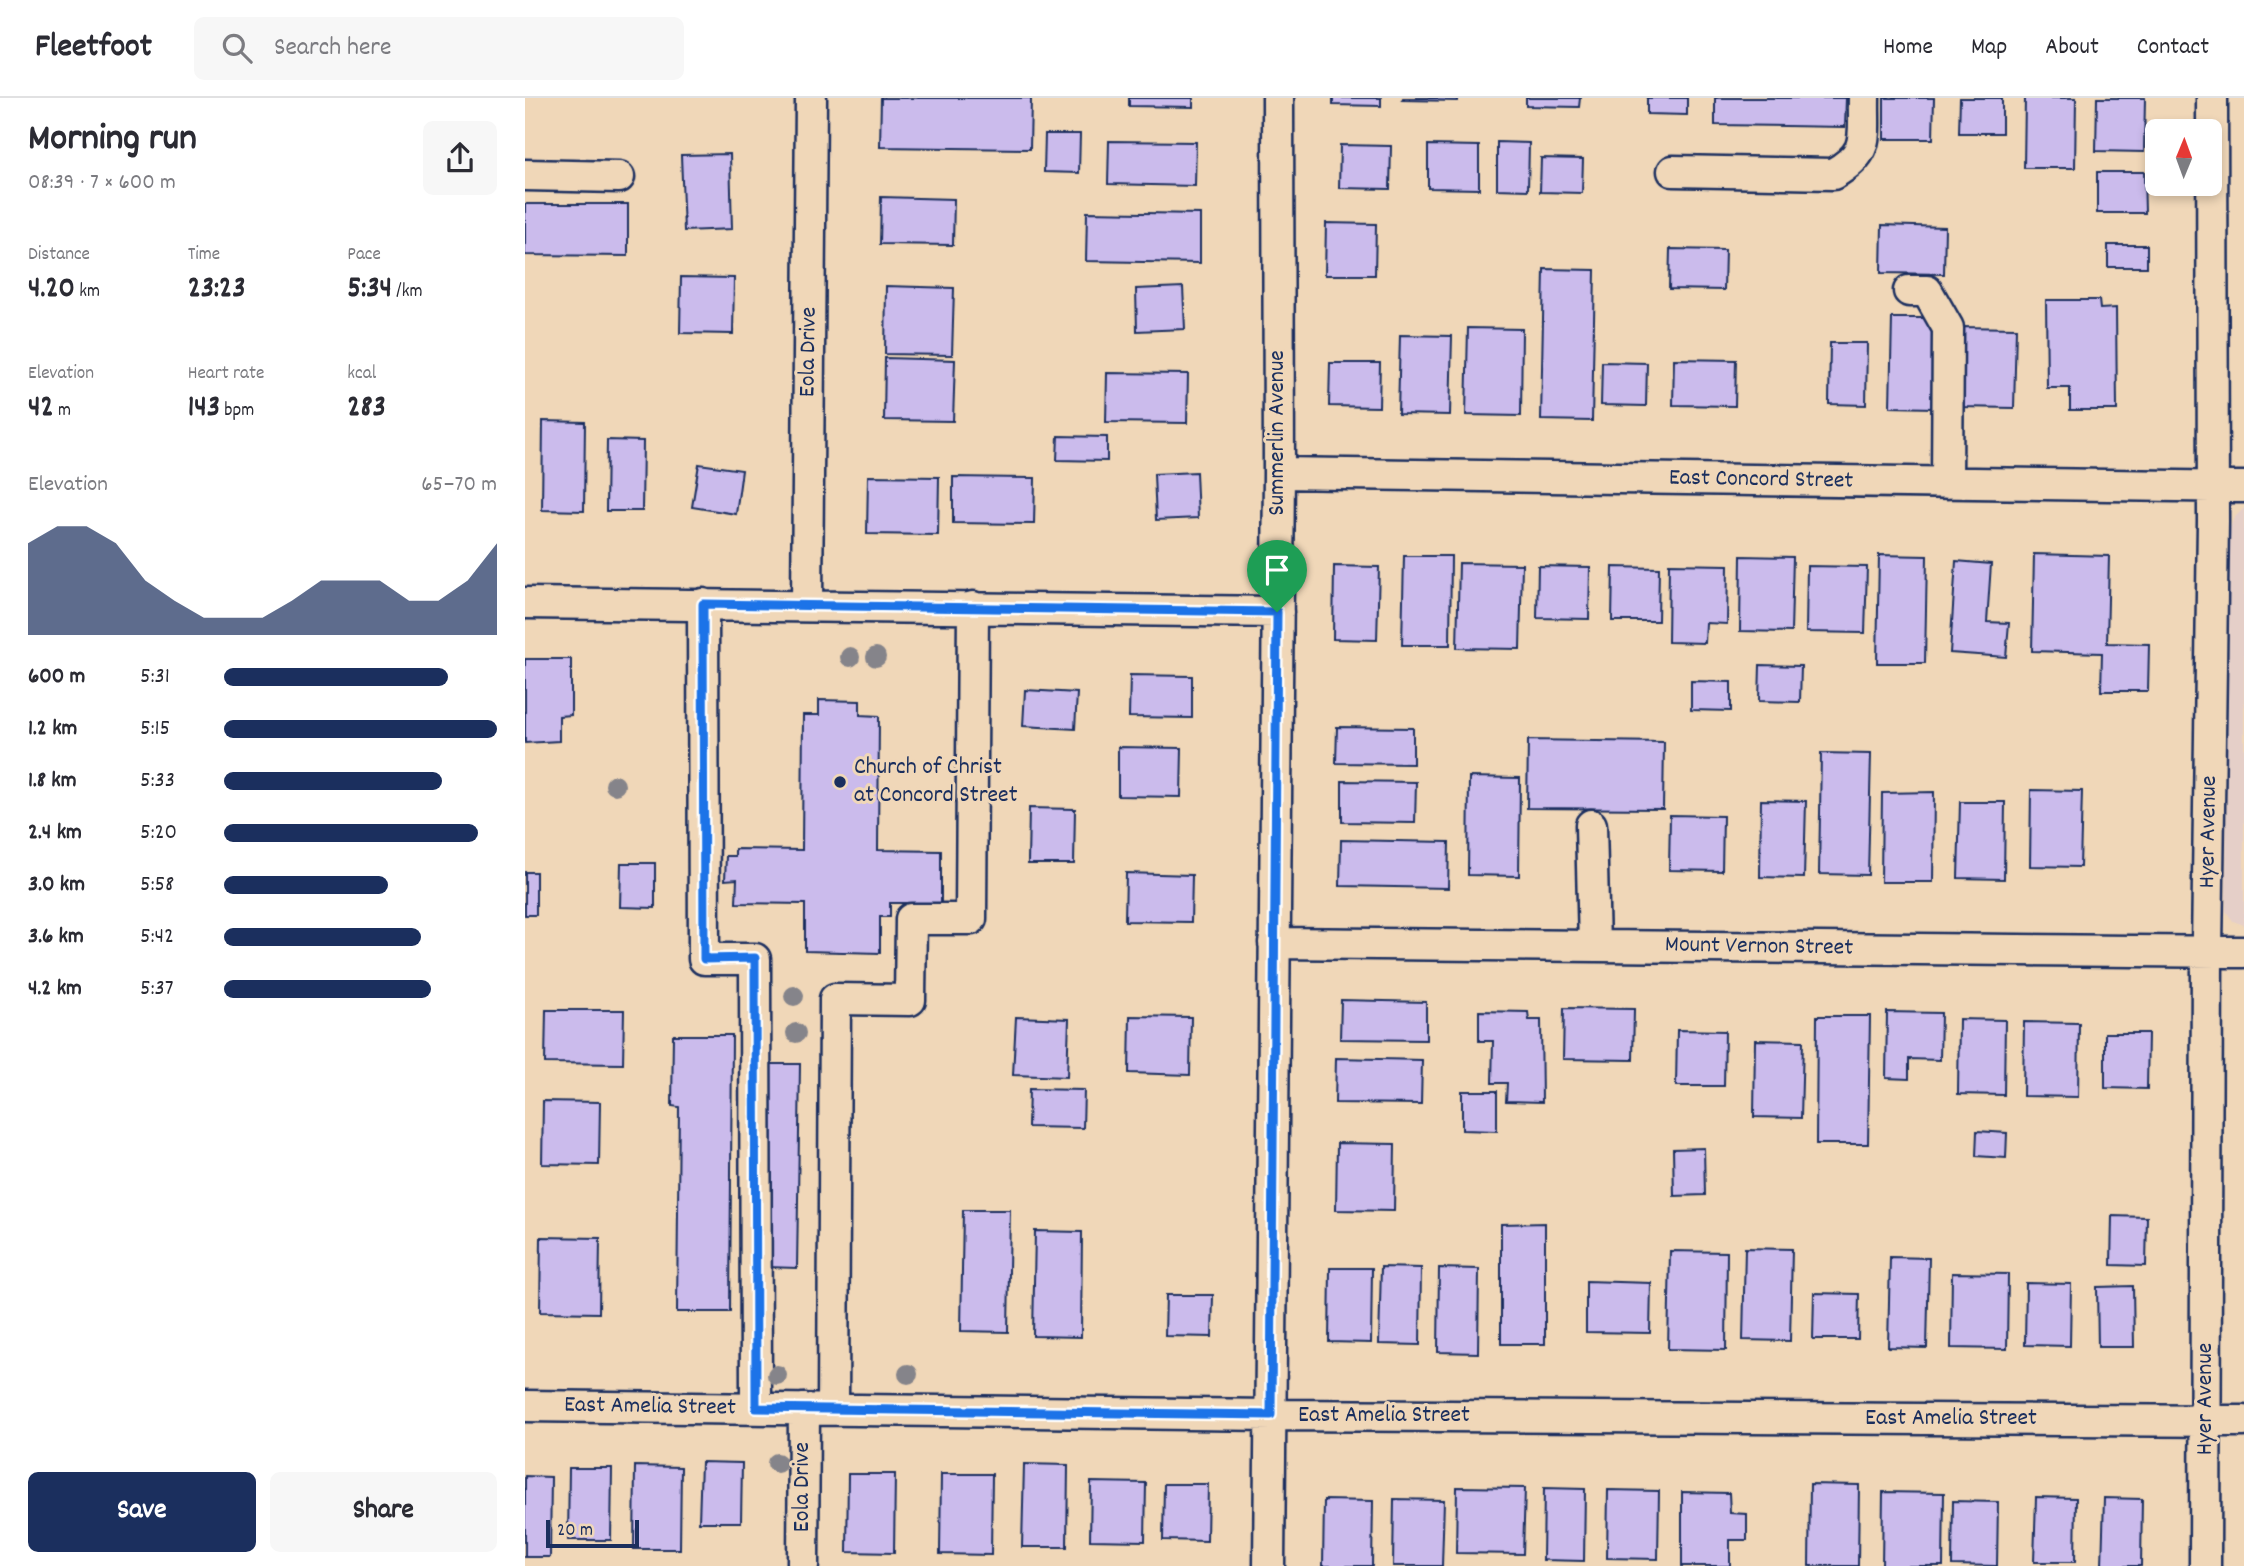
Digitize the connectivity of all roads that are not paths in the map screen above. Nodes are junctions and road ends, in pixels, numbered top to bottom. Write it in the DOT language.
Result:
graph roads {
  1 [pos="811,98"];
  2 [pos="1278,98"];
  3 [pos="1864,98"];
  4 [pos="2212,98"];
  5 [pos="1673,171"];
  6 [pos="525,175"];
  7 [pos="619,177"];
  8 [pos="1909,291"];
  9 [pos="1279,473"];
  10 [pos="1947,483"];
  11 [pos="2213,487"];
  12 [pos="2244,487"];
  13 [pos="525,603"];
  14 [pos="703,604"];
  15 [pos="807,605"];
  16 [pos="973,607"];
  17 [pos="1277,612"];
  18 [pos="1591,825"];
  19 [pos="1273,943"];
  20 [pos="1594,946"];
  21 [pos="2207,951"];
  22 [pos="2244,952"];
  23 [pos="525,1406"];
  24 [pos="756,1408"];
  25 [pos="803,1409"];
  26 [pos="833,1409"];
  27 [pos="1271,1415"];
  28 [pos="2206,1420"];
  29 [pos="2244,1421"];
  30 [pos="803,1566"];
  31 [pos="1269,1566"];
  32 [pos="2205,1566"];
  1 -- 15 [label="street, Eola Drive"];
  2 -- 9 [label="street, Summerlin Avenue"];
  3 -- 5 [label="street"];
  4 -- 11 [label="street, Hyer Avenue"];
  6 -- 7 [label="street"];
  8 -- 10 [label="street"];
  9 -- 10 [label="street, East Concord Street"];
  9 -- 17 [label="street, Summerlin Avenue"];
  10 -- 11 [label="street, East Concord Street"];
  11 -- 12 [label="street, East Concord Street"];
  11 -- 21 [label="street, Hyer Avenue"];
  13 -- 14 [label="street"];
  14 -- 15 [label="street"];
  14 -- 24 [label="street"];
  15 -- 16 [label="street"];
  16 -- 17 [label="street"];
  16 -- 26 [label="street"];
  17 -- 19 [label="street, Summerlin Avenue"];
  18 -- 20 [label="street"];
  19 -- 20 [label="street, Mount Vernon Street"];
  19 -- 27 [label="street, Summerlin Avenue"];
  20 -- 21 [label="street, Mount Vernon Street"];
  21 -- 22 [label="street, Mount Vernon Street"];
  21 -- 28 [label="street, Hyer Avenue"];
  23 -- 24 [label="street, East Amelia Street"];
  24 -- 25 [label="street, East Amelia Street"];
  25 -- 26 [label="street, East Amelia Street"];
  25 -- 30 [label="street, Eola Drive"];
  26 -- 27 [label="street, East Amelia Street"];
  27 -- 28 [label="street, East Amelia Street"];
  27 -- 31 [label="street, Summerlin Avenue"];
  28 -- 29 [label="street, East Amelia Street"];
  28 -- 32 [label="street, Hyer Avenue"];
}
